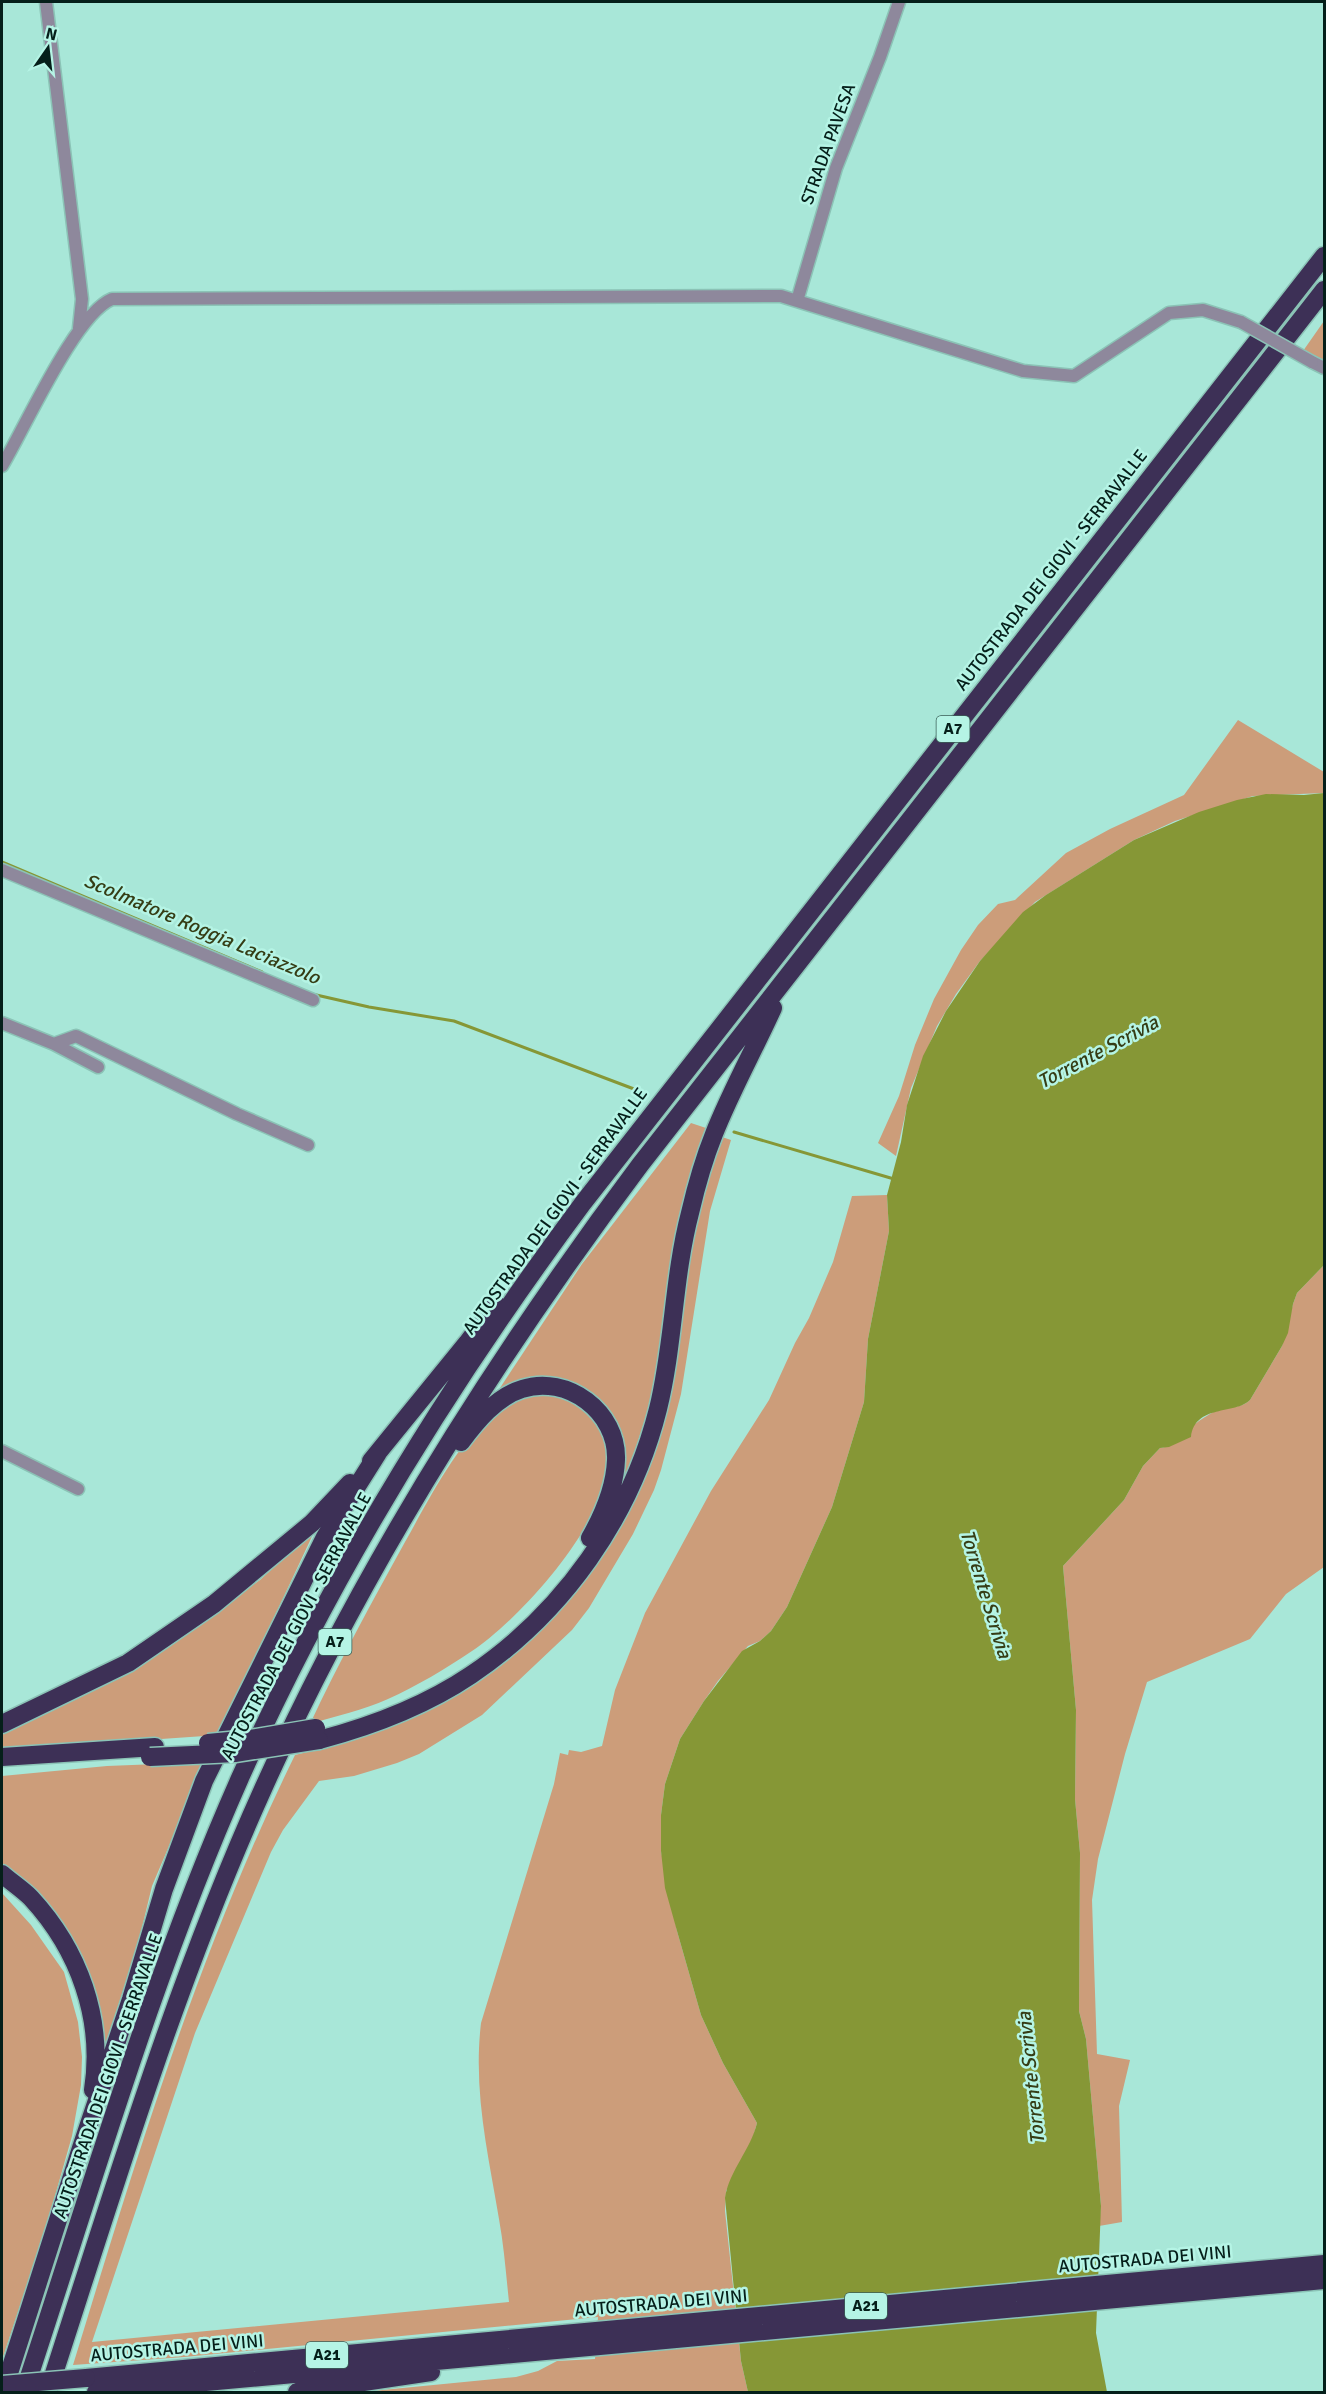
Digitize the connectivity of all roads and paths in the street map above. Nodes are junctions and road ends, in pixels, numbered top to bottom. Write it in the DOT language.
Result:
graph roads {
  1 [pos="46,2"];
  2 [pos="899,2"];
  3 [pos="1324,255"];
  4 [pos="1324,290"];
  5 [pos="797,301"];
  6 [pos="79,328"];
  7 [pos="1324,368"];
  8 [pos="2,466"];
  9 [pos="2,870"];
  10 [pos="786,979"];
  11 [pos="314,1000"];
  12 [pos="2,1023"];
  13 [pos="54,1044"];
  14 [pos="98,1067"];
  15 [pos="308,1145"];
  16 [pos="583,1203"];
  17 [pos="2,1451"];
  18 [pos="378,1453"];
  19 [pos="78,1489"];
  20 [pos="392,1536"];
  21 [pos="2,1724"];
  22 [pos="317,1734"];
  23 [pos="152,1752"];
  24 [pos="2,1757"];
  25 [pos="2,1769"];
  26 [pos="2,1874"];
  27 [pos="81,2148"];
  28 [pos="1324,2264"];
  29 [pos="1324,2280"];
  30 [pos="1165,2287"];
  31 [pos="568,2341"];
  32 [pos="535,2352"];
  33 [pos="2,2385"];
  34 [pos="91,2385"];
  35 [pos="3,2392"];
  36 [pos="24,2392"];
  37 [pos="48,2392"];
  38 [pos="296,2392"];
  1 -- 6 [label="street"];
  2 -- 5 [label="street, STRADA PAVESA"];
  3 -- 16 [label="highway, AUTOSTRADA DEI GIOVI - SERRAVALLE / A7"];
  4 -- 10 [label="highway, A7"];
  5 -- 6 [label="street"];
  5 -- 7 [label="street, bridge"];
  6 -- 8 [label="street"];
  9 -- 11 [label="street"];
  10 -- 20 [label="highway, A7"];
  10 -- 22 [label="highway"];
  12 -- 13 [label="street"];
  13 -- 14 [label="street"];
  13 -- 15 [label="street"];
  16 -- 18 [label="highway"];
  16 -- 36 [label="highway, AUTOSTRADA DEI GIOVI - SERRAVALLE / A7"];
  17 -- 19 [label="street"];
  18 -- 21 [label="highway"];
  18 -- 27 [label="highway"];
  20 -- 22 [label="highway"];
  20 -- 37 [label="highway, A7"];
  22 -- 23 [label="highway, bridge"];
  23 -- 24 [label="highway"];
  23 -- 25 [label="highway"];
  26 -- 27 [label="highway"];
  27 -- 35 [label="highway"];
  28 -- 30 [label="highway, AUTOSTRADA DEI VINI / A21"];
  29 -- 30 [label="highway, AUTOSTRADA DEI VINI / A21"];
  30 -- 31 [label="highway, AUTOSTRADA DEI VINI / A21"];
  31 -- 32 [label="highway, AUTOSTRADA DEI VINI / A21"];
  31 -- 34 [label="highway, AUTOSTRADA DEI VINI / A21"];
  32 -- 34 [label="highway, AUTOSTRADA DEI VINI / A21"];
  32 -- 38 [label="highway"];
  33 -- 34 [label="highway, AUTOSTRADA DEI VINI / A21, bridge"];
}
